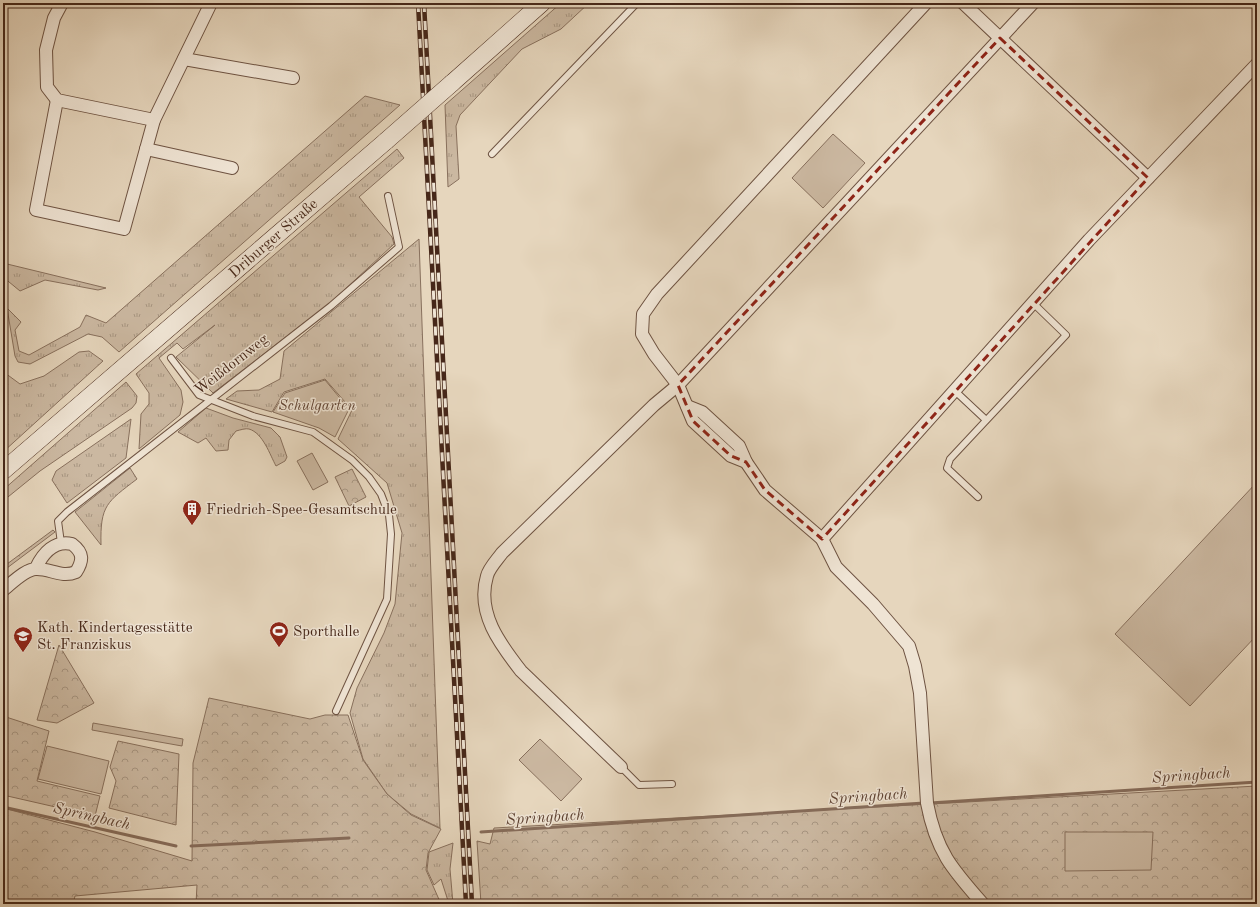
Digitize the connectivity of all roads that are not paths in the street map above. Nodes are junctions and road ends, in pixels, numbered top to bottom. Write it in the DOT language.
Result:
graph roads {
  1 [pos="62,3"];
  2 [pos="211,3"];
  3 [pos="542,3"];
  4 [pos="637,3"];
  5 [pos="926,3"];
  6 [pos="963,3"];
  7 [pos="1034,3"];
  8 [pos="1000,38"];
  9 [pos="184,58"];
  10 [pos="1257,64"];
  11 [pos="293,78"];
  12 [pos="57,100"];
  13 [pos="154,120"];
  14 [pos="146,149"];
  15 [pos="492,154"];
  16 [pos="232,168"];
  17 [pos="1148,178"];
  18 [pos="388,196"];
  19 [pos="1033,303"];
  20 [pos="172,358"];
  21 [pos="678,385"];
  22 [pos="955,391"];
  23 [pos="211,400"];
  24 [pos="986,420"];
  25 [pos="3,472"];
  26 [pos="978,498"];
  27 [pos="822,539"];
  28 [pos="61,543"];
  29 [pos="36,568"];
  30 [pos="3,590"];
  31 [pos="336,710"];
  32 [pos="621,767"];
  33 [pos="672,784"];
  34 [pos="983,904"];
  1 -- 12 [label="street"];
  2 -- 9 [label="street"];
  3 -- 25 [label="main road, Driburger Straße, bridge"];
  4 -- 15 [label="lane"];
  5 -- 21 [label="street"];
  6 -- 8 [label="street"];
  7 -- 8 [label="street"];
  8 -- 17 [label="street"];
  8 -- 21 [label="street"];
  9 -- 11 [label="street"];
  9 -- 13 [label="street"];
  10 -- 17 [label="street"];
  12 -- 13 [label="street"];
  12 -- 14 [label="street"];
  13 -- 14 [label="street"];
  14 -- 16 [label="street"];
  17 -- 19 [label="street"];
  18 -- 23 [label="lane, Weißdornweg"];
  19 -- 22 [label="street"];
  19 -- 24 [label="lane"];
  20 -- 23 [label="lane"];
  21 -- 27 [label="street"];
  21 -- 32 [label="street"];
  22 -- 24 [label="lane"];
  22 -- 27 [label="street"];
  23 -- 28 [label="lane, Weißdornweg"];
  23 -- 31 [label="lane"];
  24 -- 26 [label="lane"];
  27 -- 34 [label="street"];
  28 -- 29 [label="street"];
  28 -- 29 [label="street"];
  29 -- 30 [label="street"];
  32 -- 33 [label="lane"];
}
